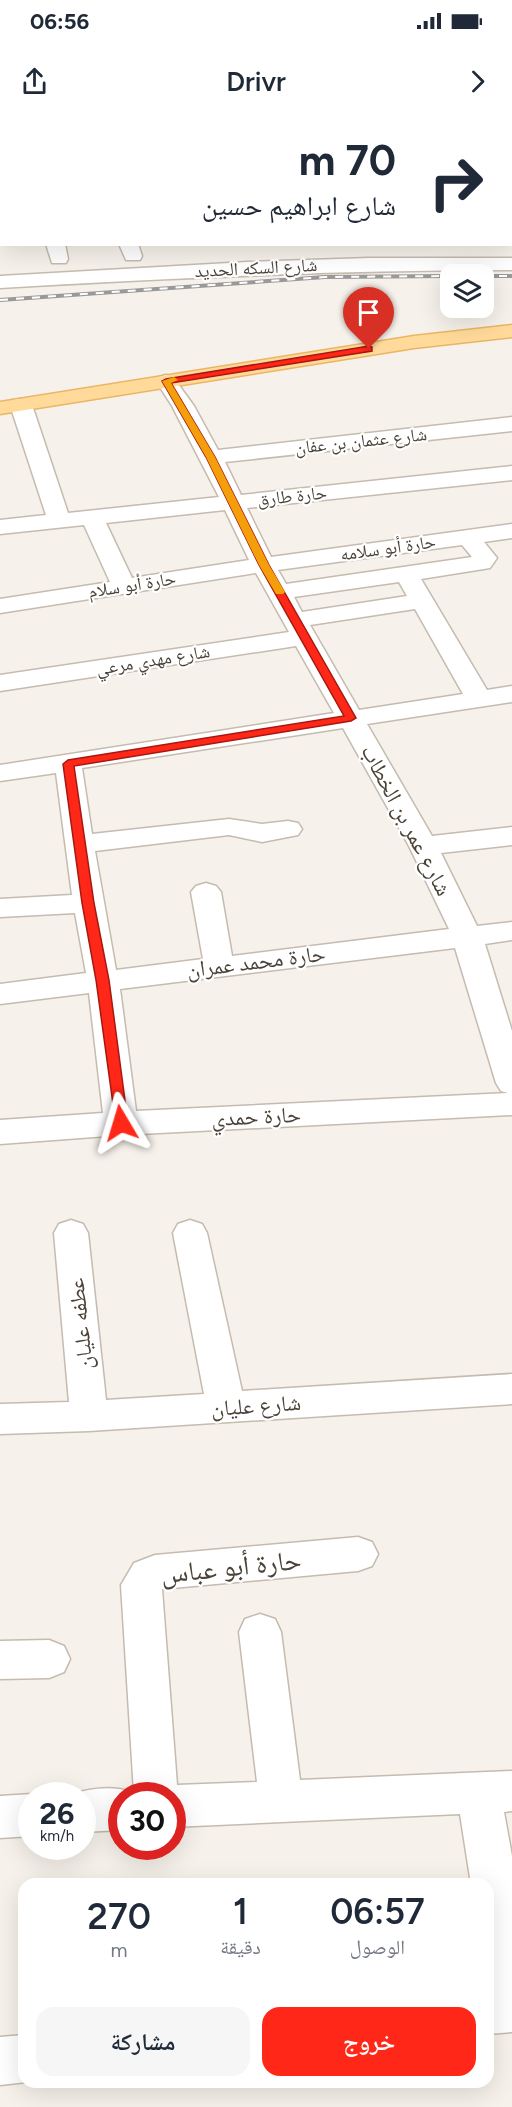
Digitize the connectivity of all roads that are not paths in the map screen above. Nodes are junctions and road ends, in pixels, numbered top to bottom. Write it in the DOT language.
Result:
graph roads {
  1 [pos="438,246"];
  2 [pos="358,247"];
  3 [pos="130,250"];
  4 [pos="57,252"];
  5 [pos="111,257"];
  6 [pos="80,258"];
  7 [pos="35,260"];
  8 [pos="244,260"];
  9 [pos="369,264"];
  10 [pos="512,264"];
  11 [pos="0,282"];
  12 [pos="512,331"];
  13 [pos="166,381"];
  14 [pos="10,406"];
  15 [pos="512,424"];
  16 [pos="211,457"];
  17 [pos="512,473"];
  18 [pos="232,502"];
  19 [pos="92,518"];
  20 [pos="59,521"];
  21 [pos="0,527"];
  22 [pos="512,531"];
  23 [pos="468,537"];
  24 [pos="264,565"];
  25 [pos="407,575"];
  26 [pos="124,586"];
  27 [pos="280,592"];
  28 [pos="422,601"];
  29 [pos="0,606"];
  30 [pos="301,629"];
  31 [pos="0,683"];
  32 [pos="512,694"];
  33 [pos="479,699"];
  34 [pos="351,718"];
  35 [pos="68,764"];
  36 [pos="0,773"];
  37 [pos="288,829"];
  38 [pos="512,836"];
  39 [pos="80,844"];
  40 [pos="423,846"];
  41 [pos="206,892"];
  42 [pos="88,903"];
  43 [pos="0,908"];
  44 [pos="512,931"];
  45 [pos="467,936"];
  46 [pos="219,966"];
  47 [pos="103,980"];
  48 [pos="0,994"];
  49 [pos="512,1083"];
  50 [pos="512,1104"];
  51 [pos="121,1123"];
  52 [pos="0,1132"];
  53 [pos="70,1233"];
  54 [pos="190,1233"];
  55 [pos="512,1389"];
  56 [pos="226,1407"];
  57 [pos="89,1416"];
  58 [pos="0,1419"];
  59 [pos="358,1554"];
  60 [pos="260,1632"];
  61 [pos="49,1659"];
  62 [pos="0,1660"];
  63 [pos="155,1782"];
  64 [pos="495,1792"];
  65 [pos="281,1800"];
  66 [pos="186,1805"];
  67 [pos="18,1816"];
  68 [pos="0,1817"];
  69 [pos="512,1994"];
  70 [pos="512,2008"];
  71 [pos="494,2010"];
  72 [pos="18,2060"];
  73 [pos="0,2061"];
  1 -- 2 [label="street, شارع السكه الحديد"];
  2 -- 8 [label="street, شارع السكه الحديد"];
  2 -- 9 [label="street"];
  3 -- 5 [label="street, شارع السكه الحديد"];
  3 -- 8 [label="street, شارع السكه الحديد"];
  4 -- 6 [label="street"];
  4 -- 7 [label="street"];
  8 -- 9 [label="street, شارع السكه الحديد"];
  8 -- 11 [label="street, شارع السكه الحديد"];
  9 -- 10 [label="street, شارع السكه الحديد"];
  12 -- 13 [label="main road"];
  13 -- 14 [label="main road"];
  13 -- 16 [label="street, شارع عمر بن الخطاب"];
  14 -- 20 [label="street"];
  15 -- 16 [label="street, شارع عثمان بن عفان"];
  16 -- 18 [label="street, شارع عمر بن الخطاب"];
  17 -- 18 [label="street, حارة طارق"];
  18 -- 19 [label="street, حارة طارق"];
  18 -- 24 [label="street, شارع عمر بن الخطاب"];
  19 -- 20 [label="street, حارة طارق"];
  19 -- 26 [label="street"];
  20 -- 21 [label="street, حارة طارق"];
  22 -- 23 [label="street, حارة أبو سلامه"];
  23 -- 24 [label="street, حارة أبو سلامه"];
  23 -- 25 [label="street"];
  24 -- 26 [label="street, حارة أبو سلام"];
  24 -- 27 [label="street, شارع عمر بن الخطاب"];
  25 -- 27 [label="street"];
  25 -- 28 [label="street"];
  26 -- 29 [label="street, حارة أبو سلام"];
  27 -- 30 [label="street, شارع عمر بن الخطاب"];
  28 -- 30 [label="street, شارع مهدي مرعي"];
  28 -- 33 [label="street"];
  30 -- 31 [label="street, شارع مهدي مرعي"];
  30 -- 34 [label="street, شارع عمر بن الخطاب"];
  32 -- 33 [label="street"];
  33 -- 34 [label="street"];
  34 -- 35 [label="street"];
  34 -- 40 [label="street, شارع عمر بن الخطاب"];
  35 -- 36 [label="street"];
  35 -- 39 [label="street"];
  37 -- 39 [label="street"];
  38 -- 40 [label="street"];
  39 -- 42 [label="street"];
  40 -- 45 [label="street, شارع عمر بن الخطاب"];
  41 -- 46 [label="street"];
  42 -- 43 [label="street"];
  42 -- 47 [label="street"];
  44 -- 45 [label="street, حارة محمد عمران"];
  45 -- 46 [label="street, حارة محمد عمران"];
  45 -- 49 [label="street, شارع عمر بن الخطاب"];
  46 -- 47 [label="street, حارة محمد عمران"];
  47 -- 48 [label="street, حارة محمد عمران"];
  47 -- 51 [label="street"];
  50 -- 51 [label="street, حارة حمدي"];
  51 -- 52 [label="street, حارة حمدي"];
  53 -- 57 [label="street, عطفه عليان"];
  54 -- 56 [label="street"];
  55 -- 56 [label="street, شارع عليان"];
  56 -- 57 [label="street, شارع عليان"];
  57 -- 58 [label="street, شارع عليان"];
  59 -- 63 [label="street, حارة أبو عباس"];
  60 -- 65 [label="street"];
  61 -- 62 [label="street"];
  64 -- 65 [label="street"];
  64 -- 69 [label="street"];
  65 -- 66 [label="street"];
  67 -- 68 [label="street"];
  70 -- 71 [label="street"];
  72 -- 73 [label="street"];
}
